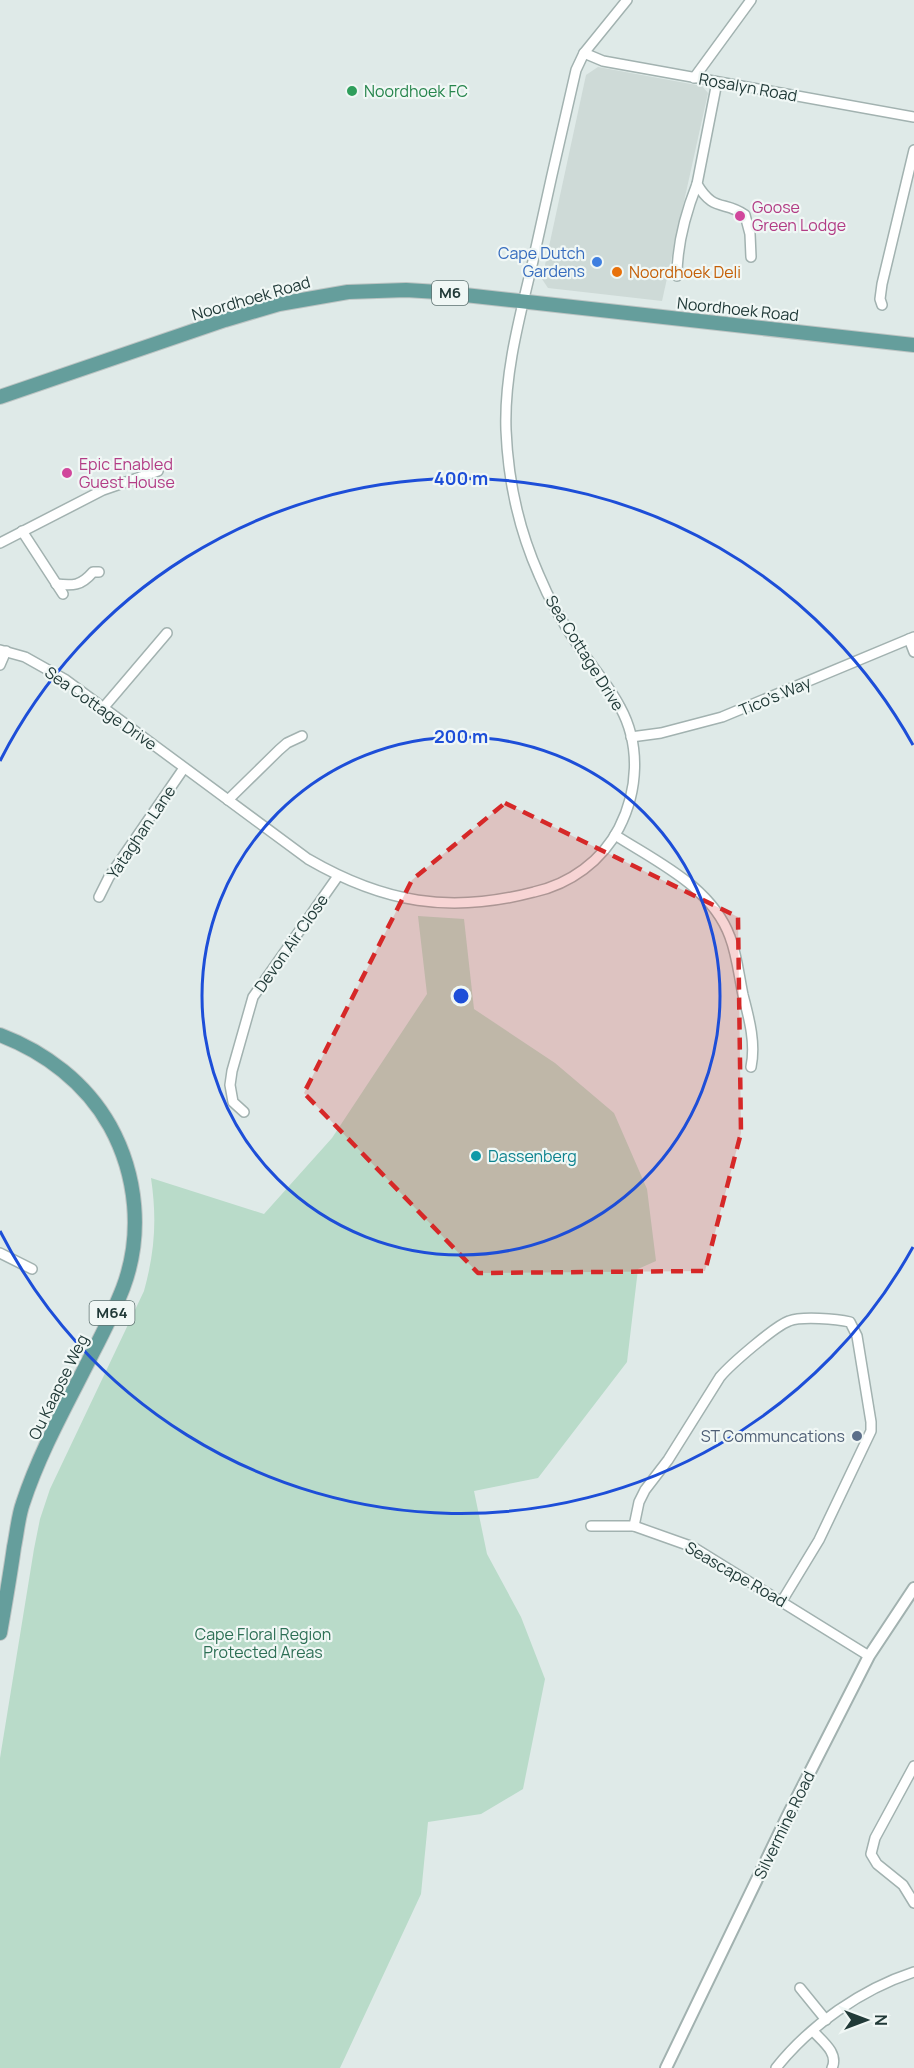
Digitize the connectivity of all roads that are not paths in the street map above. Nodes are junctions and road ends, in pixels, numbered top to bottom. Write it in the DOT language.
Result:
graph roads {
  1 [pos="627,0"];
  2 [pos="752,0"];
  3 [pos="584,53"];
  4 [pos="694,78"];
  5 [pos="717,82"];
  6 [pos="914,117"];
  7 [pos="914,150"];
  8 [pos="697,184"];
  9 [pos="751,257"];
  10 [pos="677,276"];
  11 [pos="523,302"];
  12 [pos="882,305"];
  13 [pos="914,345"];
  14 [pos="0,397"];
  15 [pos="158,471"];
  16 [pos="22,531"];
  17 [pos="0,543"];
  18 [pos="99,572"];
  19 [pos="56,584"];
  20 [pos="63,594"];
  21 [pos="167,633"];
  22 [pos="911,638"];
  23 [pos="3,650"];
  24 [pos="914,652"];
  25 [pos="0,666"];
  26 [pos="104,707"];
  27 [pos="302,736"];
  28 [pos="631,737"];
  29 [pos="184,768"];
  30 [pos="228,800"];
  31 [pos="615,835"];
  32 [pos="338,876"];
  33 [pos="99,897"];
  34 [pos="0,1035"];
  35 [pos="751,1067"];
  36 [pos="244,1112"];
  37 [pos="0,1253"];
  38 [pos="32,1269"];
  39 [pos="591,1526"];
  40 [pos="634,1526"];
  41 [pos="914,1588"];
  42 [pos="782,1601"];
  43 [pos="0,1633"];
  44 [pos="869,1656"];
  45 [pos="914,1766"];
  46 [pos="914,1903"];
  47 [pos="914,1972"];
  48 [pos="800,1988"];
  49 [pos="826,2020"];
  50 [pos="813,2031"];
  51 [pos="666,2068"];
  52 [pos="776,2068"];
  53 [pos="832,2068"];
  1 -- 3 [label="street, Sea Cottage Drive"];
  2 -- 4 [label="street"];
  3 -- 4 [label="street, Rosalyn Road"];
  3 -- 11 [label="street, Sea Cottage Drive"];
  4 -- 5 [label="street, Rosalyn Road"];
  5 -- 6 [label="street, Rosalyn Road"];
  5 -- 8 [label="street"];
  7 -- 12 [label="street"];
  8 -- 9 [label="street"];
  8 -- 10 [label="street"];
  11 -- 13 [label="main road, Noordhoek Road / M6"];
  11 -- 14 [label="main road, Noordhoek Road / M6"];
  11 -- 28 [label="street, Sea Cottage Drive"];
  15 -- 16 [label="street"];
  16 -- 17 [label="street"];
  16 -- 19 [label="street"];
  18 -- 19 [label="street"];
  19 -- 20 [label="street"];
  21 -- 26 [label="street"];
  22 -- 24 [label="street"];
  22 -- 28 [label="street, Tico's Way"];
  23 -- 25 [label="street"];
  23 -- 26 [label="street, Sea Cottage Drive"];
  26 -- 29 [label="street, Sea Cottage Drive"];
  27 -- 30 [label="street"];
  28 -- 31 [label="street, Sea Cottage Drive"];
  29 -- 30 [label="street, Sea Cottage Drive"];
  29 -- 33 [label="street, Yataghan Lane"];
  30 -- 32 [label="street, Sea Cottage Drive"];
  31 -- 32 [label="street, Sea Cottage Drive"];
  31 -- 35 [label="street"];
  32 -- 36 [label="street, Devon Air Close"];
  34 -- 43 [label="main road, Ou Kaapse Weg / M64"];
  37 -- 38 [label="street"];
  39 -- 40 [label="street, Seascape Road"];
  40 -- 42 [label="street, Seascape Road"];
  40 -- 42 [label="street"];
  41 -- 44 [label="street, Silvermine Road"];
  42 -- 44 [label="street, Seascape Road"];
  44 -- 51 [label="street, Silvermine Road"];
  45 -- 46 [label="street"];
  47 -- 49 [label="street"];
  48 -- 49 [label="street"];
  49 -- 50 [label="street"];
  50 -- 52 [label="street"];
  50 -- 53 [label="street"];
}
